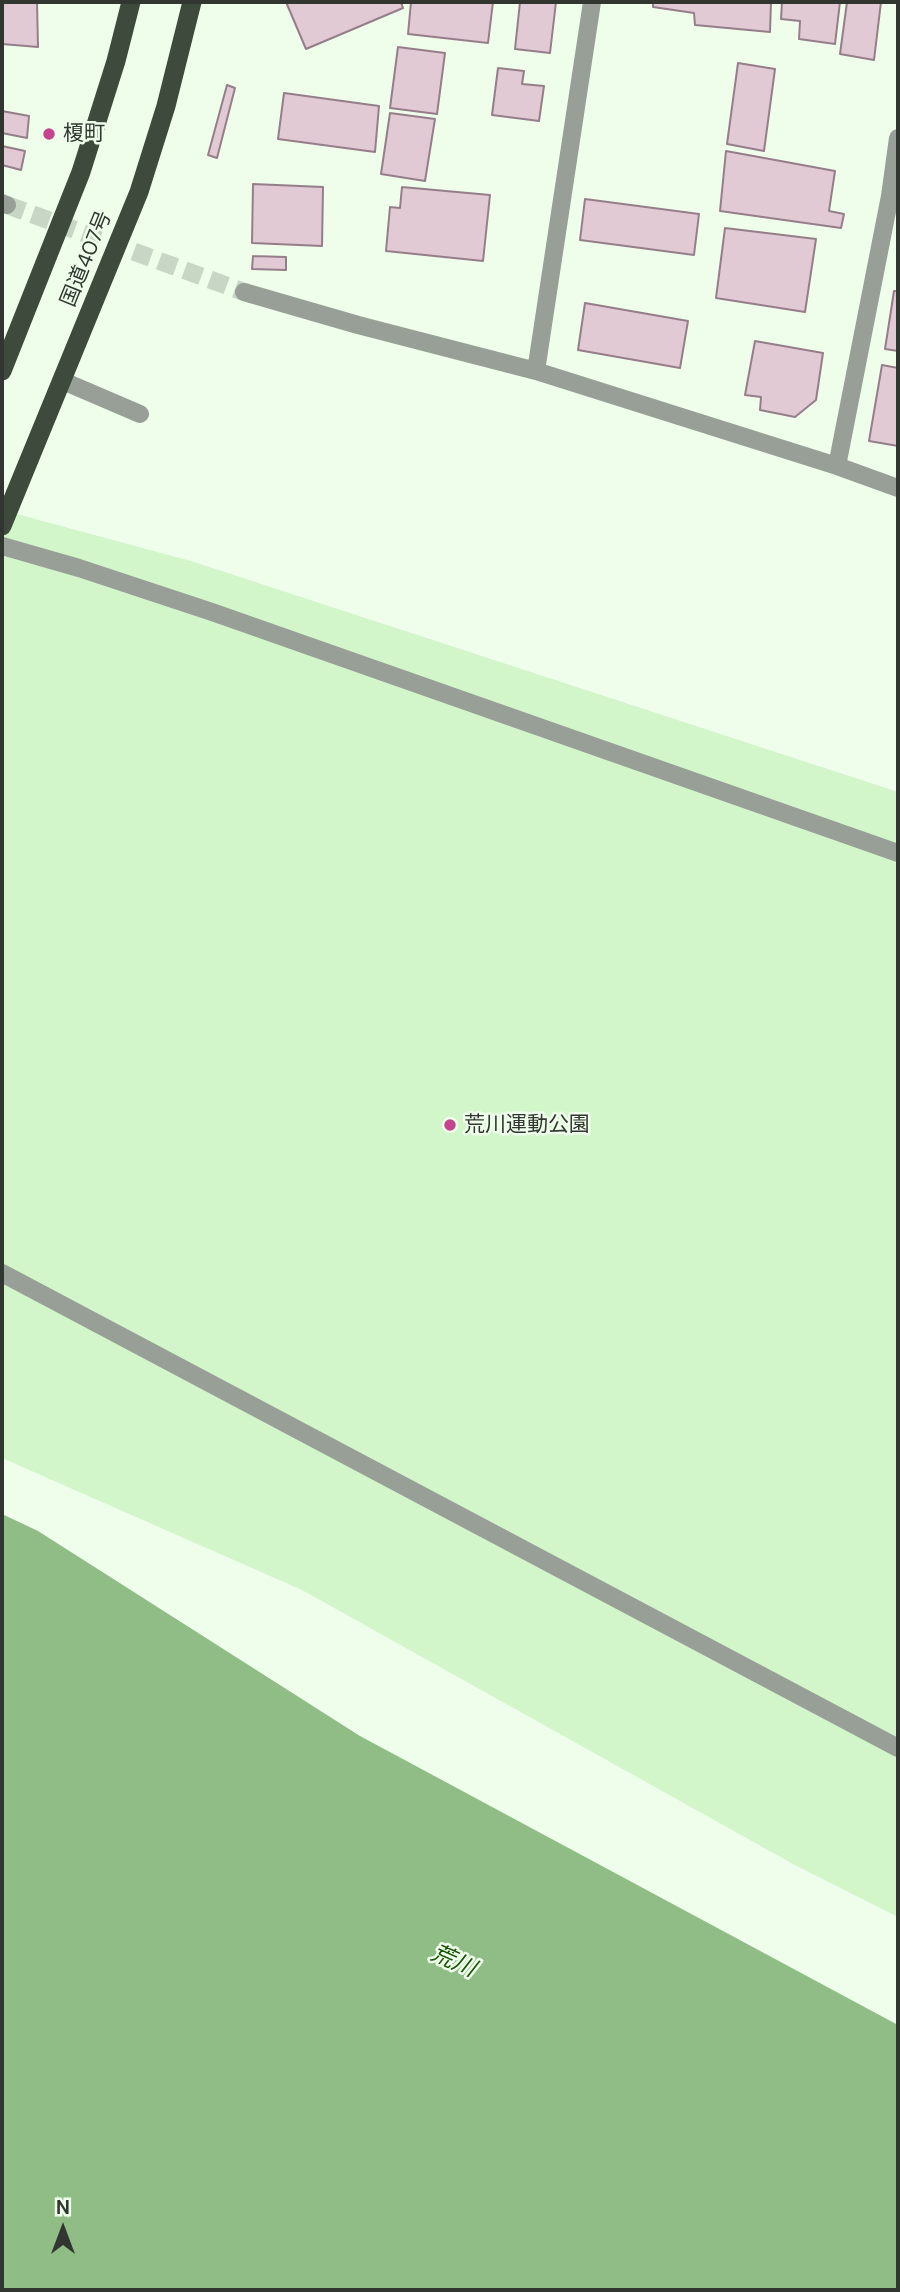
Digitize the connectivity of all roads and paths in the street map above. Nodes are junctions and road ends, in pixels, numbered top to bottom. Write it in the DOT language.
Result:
graph roads {
  1 [pos="131,2"];
  2 [pos="191,2"];
  3 [pos="592,2"];
  4 [pos="898,138"];
  5 [pos="894,197"];
  6 [pos="244,292"];
  7 [pos="3,366"];
  8 [pos="536,371"];
  9 [pos="63,381"];
  10 [pos="141,414"];
  11 [pos="836,466"];
  12 [pos="898,488"];
  13 [pos="2,526"];
  14 [pos="2,547"];
  15 [pos="898,853"];
  16 [pos="2,1273"];
  17 [pos="898,1748"];
  1 -- 7 [label="highway, 国道407号"];
  2 -- 9 [label="highway, 国道407号"];
  3 -- 8 [label="street"];
  4 -- 5 [label="street"];
  5 -- 11 [label="street"];
  6 -- 8 [label="street"];
  8 -- 11 [label="street"];
  9 -- 10 [label="street"];
  9 -- 13 [label="highway, 国道407号"];
  11 -- 12 [label="street"];
  14 -- 15 [label="street"];
  16 -- 17 [label="street"];
}
